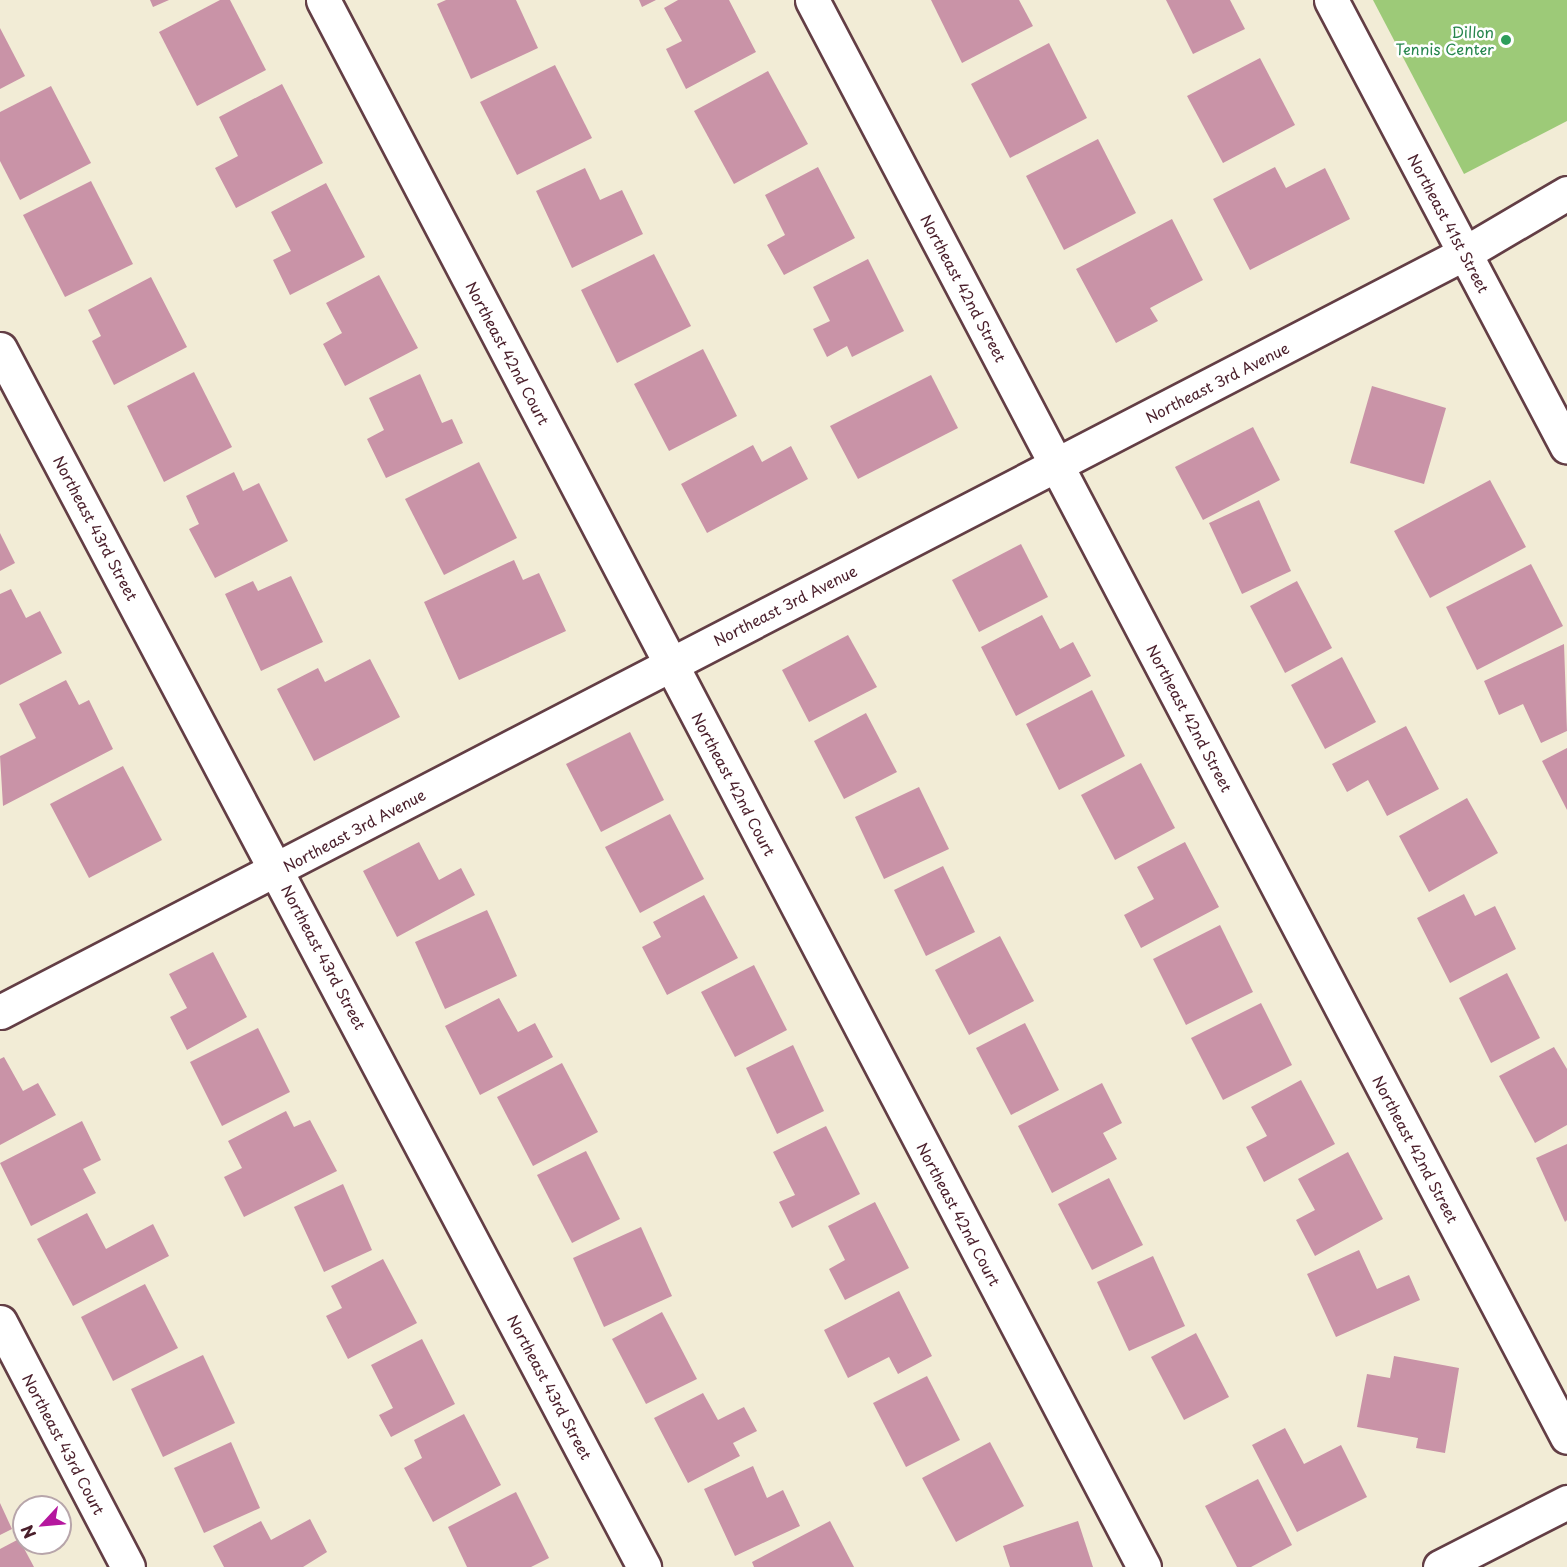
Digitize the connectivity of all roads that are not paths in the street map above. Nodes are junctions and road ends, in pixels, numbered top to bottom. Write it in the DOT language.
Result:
graph roads {
  1 [pos="323,0"];
  2 [pos="812,0"];
  3 [pos="1331,0"];
  4 [pos="1567,193"];
  5 [pos="1465,253"];
  6 [pos="0,349"];
  7 [pos="1567,447"];
  8 [pos="1056,465"];
  9 [pos="671,664"];
  10 [pos="278,870"];
  11 [pos="0,1012"];
  12 [pos="0,1322"];
  13 [pos="1567,1437"];
  14 [pos="1567,1502"];
  15 [pos="128,1567"];
  16 [pos="644,1567"];
  17 [pos="1144,1567"];
  18 [pos="1440,1567"];
  1 -- 9 [label="street, Northeast 42nd Court"];
  2 -- 8 [label="street, Northeast 42nd Street"];
  3 -- 5 [label="street, Northeast 41st Street"];
  4 -- 5 [label="street, Northeast 3rd Avenue"];
  5 -- 7 [label="street, Northeast 41st Street"];
  5 -- 8 [label="street, Northeast 3rd Avenue"];
  6 -- 10 [label="street, Northeast 43rd Street"];
  8 -- 9 [label="street, Northeast 3rd Avenue"];
  8 -- 13 [label="street, Northeast 42nd Street"];
  9 -- 10 [label="street, Northeast 3rd Avenue"];
  9 -- 17 [label="street, Northeast 42nd Court"];
  10 -- 11 [label="street, Northeast 3rd Avenue"];
  10 -- 16 [label="street, Northeast 43rd Street"];
  12 -- 15 [label="street, Northeast 43rd Court"];
  14 -- 18 [label="street"];
}
